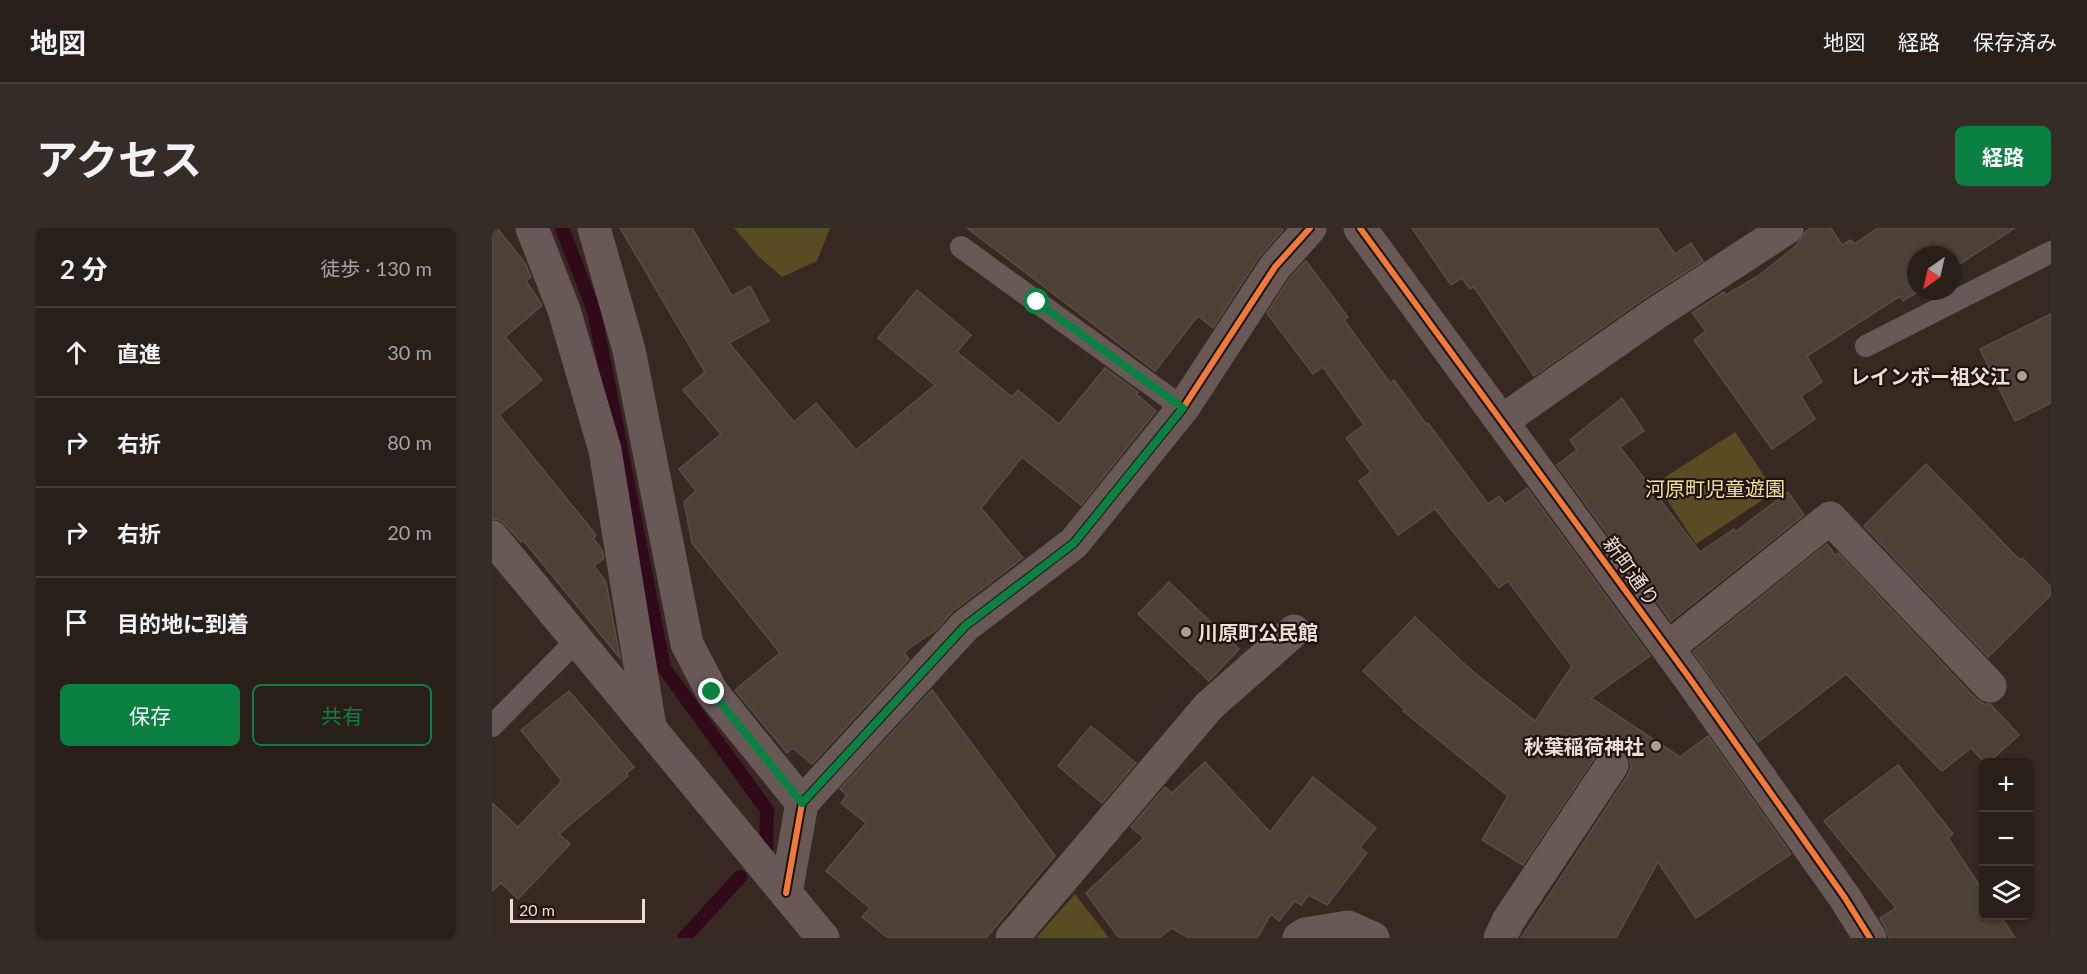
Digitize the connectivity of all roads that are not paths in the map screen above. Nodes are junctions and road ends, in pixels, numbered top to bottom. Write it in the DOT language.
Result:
graph roads {
  1 [pos="532,228"];
  2 [pos="594,228"];
  3 [pos="1310,228"];
  4 [pos="1360,228"];
  5 [pos="1787,228"];
  6 [pos="961,247"];
  7 [pos="2051,252"];
  8 [pos="1866,346"];
  9 [pos="1183,408"];
  10 [pos="1502,421"];
  11 [pos="492,537"];
  12 [pos="1294,631"];
  13 [pos="577,640"];
  14 [pos="1668,648"];
  15 [pos="1990,686"];
  16 [pos="492,726"];
  17 [pos="651,729"];
  18 [pos="1612,765"];
  19 [pos="802,803"];
  20 [pos="786,893"];
  21 [pos="823,938"];
  22 [pos="1012,938"];
  23 [pos="1299,938"];
  24 [pos="1373,938"];
  25 [pos="1500,938"];
  26 [pos="1870,938"];
  1 -- 17 [label="street"];
  2 -- 19 [label="street"];
  3 -- 9 [label="street"];
  4 -- 10 [label="street, 新町通り"];
  5 -- 10 [label="street"];
  6 -- 9 [label="lane"];
  7 -- 8 [label="lane"];
  9 -- 19 [label="street"];
  10 -- 14 [label="street, 新町通り"];
  11 -- 13 [label="street"];
  12 -- 22 [label="street"];
  13 -- 16 [label="lane"];
  13 -- 17 [label="street"];
  14 -- 15 [label="street"];
  14 -- 26 [label="street, 新町通り"];
  17 -- 20 [label="street"];
  18 -- 25 [label="street"];
  19 -- 20 [label="street"];
  20 -- 21 [label="street"];
  23 -- 24 [label="street"];
}
